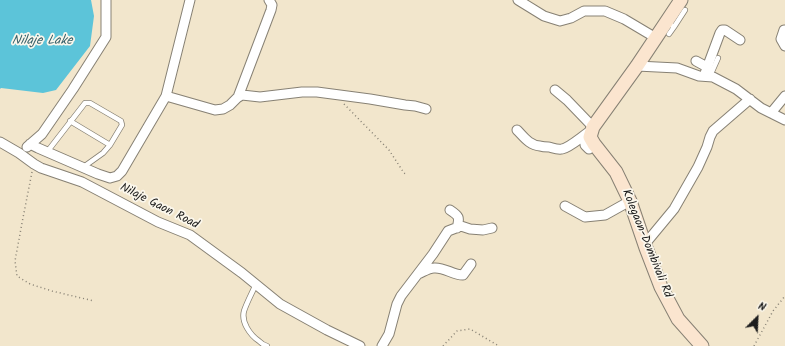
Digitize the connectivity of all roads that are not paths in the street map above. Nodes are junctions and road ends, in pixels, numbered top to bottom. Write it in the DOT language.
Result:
graph roads {
  1 [pos="106,0"];
  2 [pos="190,0"];
  3 [pos="269,0"];
  4 [pos="518,0"];
  5 [pos="683,5"];
  6 [pos="784,30"];
  7 [pos="656,38"];
  8 [pos="740,40"];
  9 [pos="785,46"];
  10 [pos="718,58"];
  11 [pos="696,61"];
  12 [pos="638,66"];
  13 [pos="707,67"];
  14 [pos="707,76"];
  15 [pos="556,90"];
  16 [pos="166,96"];
  17 [pos="785,96"];
  18 [pos="238,97"];
  19 [pos="750,99"];
  20 [pos="426,109"];
  21 [pos="771,113"];
  22 [pos="785,120"];
  23 [pos="70,121"];
  24 [pos="517,130"];
  25 [pos="591,136"];
  26 [pos="30,144"];
  27 [pos="110,145"];
  28 [pos="2,146"];
  29 [pos="47,152"];
  30 [pos="19,153"];
  31 [pos="82,168"];
  32 [pos="92,172"];
  33 [pos="85,183"];
  34 [pos="630,201"];
  35 [pos="565,206"];
  36 [pos="450,210"];
  37 [pos="457,228"];
  38 [pos="492,228"];
  39 [pos="645,244"];
  40 [pos="471,264"];
  41 [pos="417,274"];
  42 [pos="256,284"];
  43 [pos="267,346"];
  44 [pos="360,346"];
  45 [pos="382,346"];
  46 [pos="702,346"];
  1 -- 26 [label="street"];
  2 -- 16 [label="street"];
  3 -- 18 [label="street"];
  4 -- 7 [label="street"];
  5 -- 7 [label="street"];
  6 -- 9 [label="street"];
  7 -- 12 [label="street"];
  8 -- 13 [label="street"];
  10 -- 14 [label="lane"];
  11 -- 13 [label="street"];
  12 -- 14 [label="street"];
  12 -- 25 [label="street"];
  13 -- 14 [label="street"];
  14 -- 19 [label="street"];
  15 -- 25 [label="street"];
  16 -- 18 [label="street"];
  16 -- 32 [label="street"];
  17 -- 21 [label="street"];
  18 -- 20 [label="street"];
  19 -- 21 [label="street"];
  19 -- 39 [label="street"];
  21 -- 22 [label="street"];
  23 -- 27 [label="lane"];
  23 -- 27 [label="lane"];
  23 -- 29 [label="lane"];
  24 -- 25 [label="street"];
  25 -- 34 [label="street, Kolegaon-Dombivali Rd"];
  26 -- 29 [label="street"];
  26 -- 30 [label="street"];
  27 -- 31 [label="lane"];
  28 -- 30 [label="street, Nilaje Gaon Road"];
  29 -- 31 [label="street"];
  30 -- 33 [label="street, Nilaje Gaon Road"];
  31 -- 32 [label="street"];
  32 -- 33 [label="street"];
  33 -- 42 [label="street, Nilaje Gaon Road"];
  34 -- 35 [label="street"];
  34 -- 39 [label="street, Kolegaon-Dombivali Rd"];
  36 -- 37 [label="street"];
  37 -- 38 [label="street"];
  37 -- 41 [label="street"];
  39 -- 46 [label="street, Kolegaon-Dombivali Rd"];
  40 -- 41 [label="street"];
  41 -- 45 [label="street"];
  42 -- 43 [label="lane"];
  42 -- 44 [label="street, Nilaje Gaon Road"];
}
